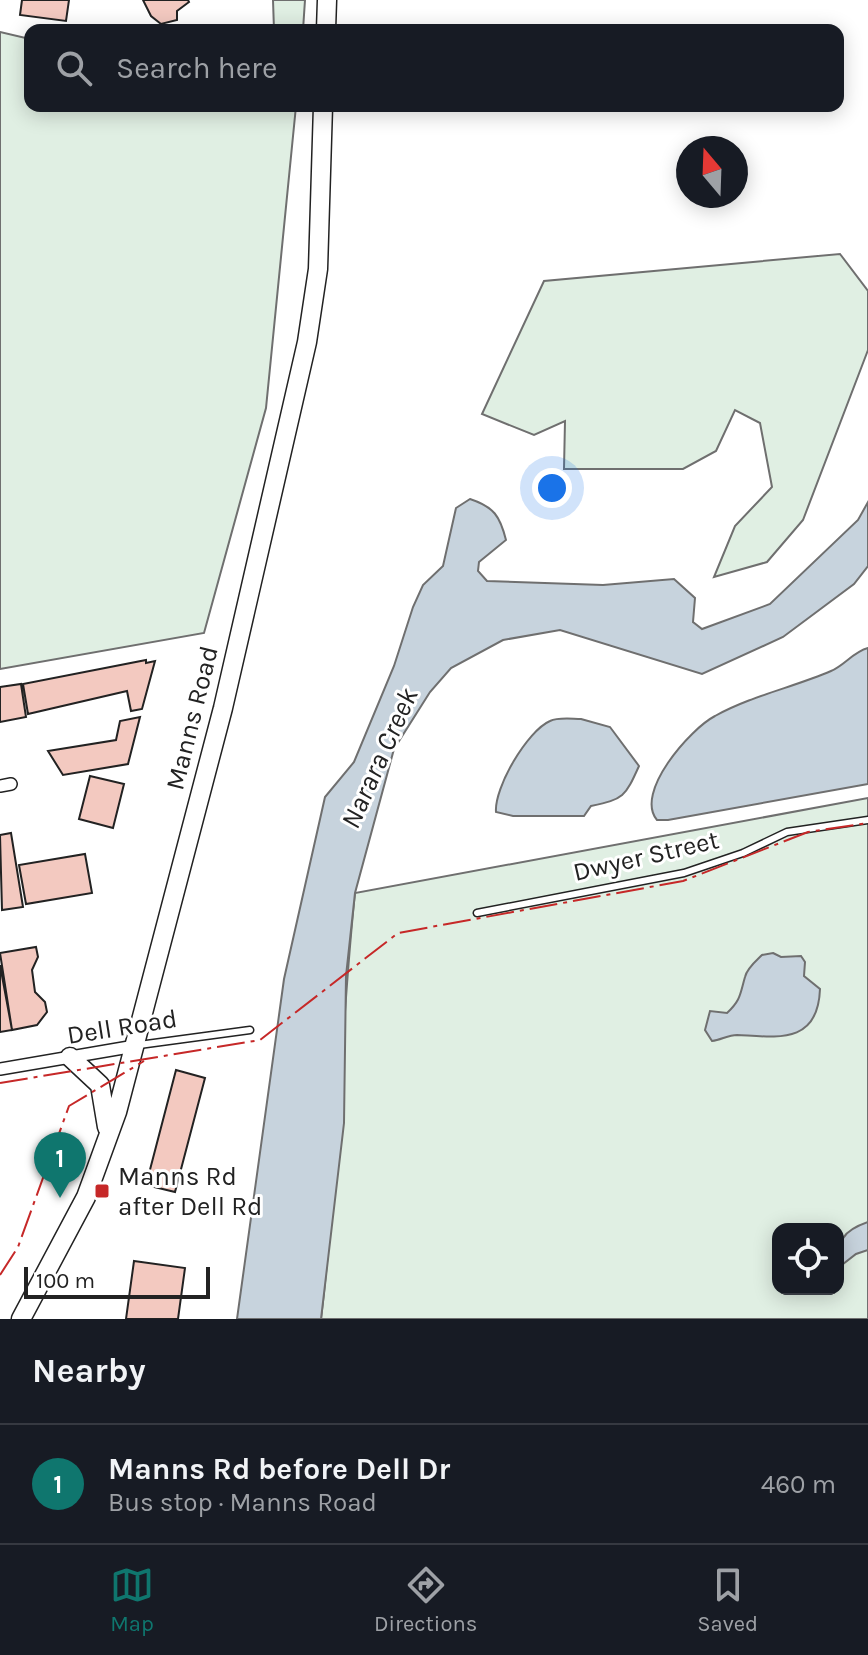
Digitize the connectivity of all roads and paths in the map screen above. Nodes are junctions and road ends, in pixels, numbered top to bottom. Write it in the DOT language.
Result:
graph roads {
  1 [pos="327,0"];
  2 [pos="326,24"];
  3 [pos="323,112"];
  4 [pos="868,820"];
  5 [pos="477,913"];
  6 [pos="250,1030"];
  7 [pos="135,1046"];
  8 [pos="70,1057"];
  9 [pos="0,1069"];
  10 [pos="108,1138"];
  11 [pos="21,1319"];
  1 -- 2 [label="main road"];
  3 -- 7 [label="main road, Manns Road"];
  4 -- 5 [label="lane, Dwyer Street"];
  6 -- 7 [label="lane, Dell Road"];
  7 -- 8 [label="street, Dell Road"];
  7 -- 10 [label="main road, Manns Road"];
  8 -- 9 [label="street, Dell Road"];
  8 -- 10 [label="main road"];
  10 -- 11 [label="main road, Manns Road"];
}
